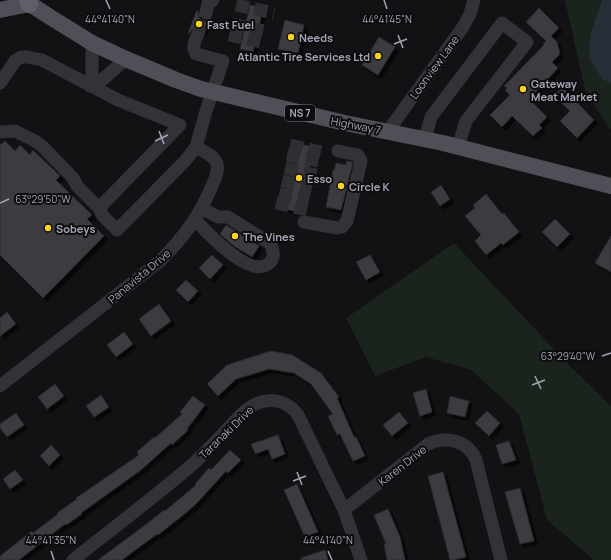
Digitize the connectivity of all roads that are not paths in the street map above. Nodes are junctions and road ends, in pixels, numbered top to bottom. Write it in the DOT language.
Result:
graph roads {
  1 [pos="213,0"];
  2 [pos="474,0"];
  3 [pos="27,1"];
  4 [pos="0,10"];
  5 [pos="206,14"];
  6 [pos="197,36"];
  7 [pos="92,43"];
  8 [pos="126,59"];
  9 [pos="0,83"];
  10 [pos="90,86"];
  11 [pos="213,92"];
  12 [pos="388,131"];
  13 [pos="0,132"];
  14 [pos="425,139"];
  15 [pos="196,147"];
  16 [pos="458,147"];
  17 [pos="338,151"];
  18 [pos="611,186"];
  19 [pos="99,208"];
  20 [pos="202,208"];
  21 [pos="224,216"];
  22 [pos="195,220"];
  23 [pos="304,222"];
  24 [pos="211,236"];
  25 [pos="0,386"];
  26 [pos="344,510"];
  27 [pos="73,560"];
  28 [pos="361,560"];
  29 [pos="501,560"];
  1 -- 5 [label="street"];
  2 -- 12 [label="street, Loonview Lane"];
  3 -- 4 [label="main road"];
  3 -- 7 [label="main road, Highway 7 / NS 7"];
  6 -- 11 [label="street"];
  7 -- 8 [label="main road, Highway 7 / NS 7"];
  7 -- 10 [label="street"];
  8 -- 10 [label="street"];
  8 -- 11 [label="main road, Highway 7 / NS 7"];
  9 -- 10 [label="street"];
  10 -- 19 [label="street"];
  11 -- 12 [label="main road, Highway 7 / NS 7"];
  11 -- 15 [label="street"];
  12 -- 14 [label="main road, Highway 7 / NS 7"];
  13 -- 19 [label="street"];
  14 -- 16 [label="main road, Highway 7 / NS 7"];
  14 -- 16 [label="street"];
  15 -- 19 [label="street"];
  15 -- 20 [label="street, Panavista Drive"];
  16 -- 18 [label="main road, Highway 7 / NS 7"];
  17 -- 23 [label="street"];
  20 -- 21 [label="street"];
  20 -- 22 [label="street, Panavista Drive"];
  21 -- 24 [label="street"];
  21 -- 24 [label="street"];
  22 -- 24 [label="street"];
  22 -- 25 [label="street, Panavista Drive"];
  26 -- 27 [label="street, Taranaki Drive"];
  26 -- 28 [label="street, Taranaki Drive"];
  26 -- 29 [label="street, Karen Drive"];
}
